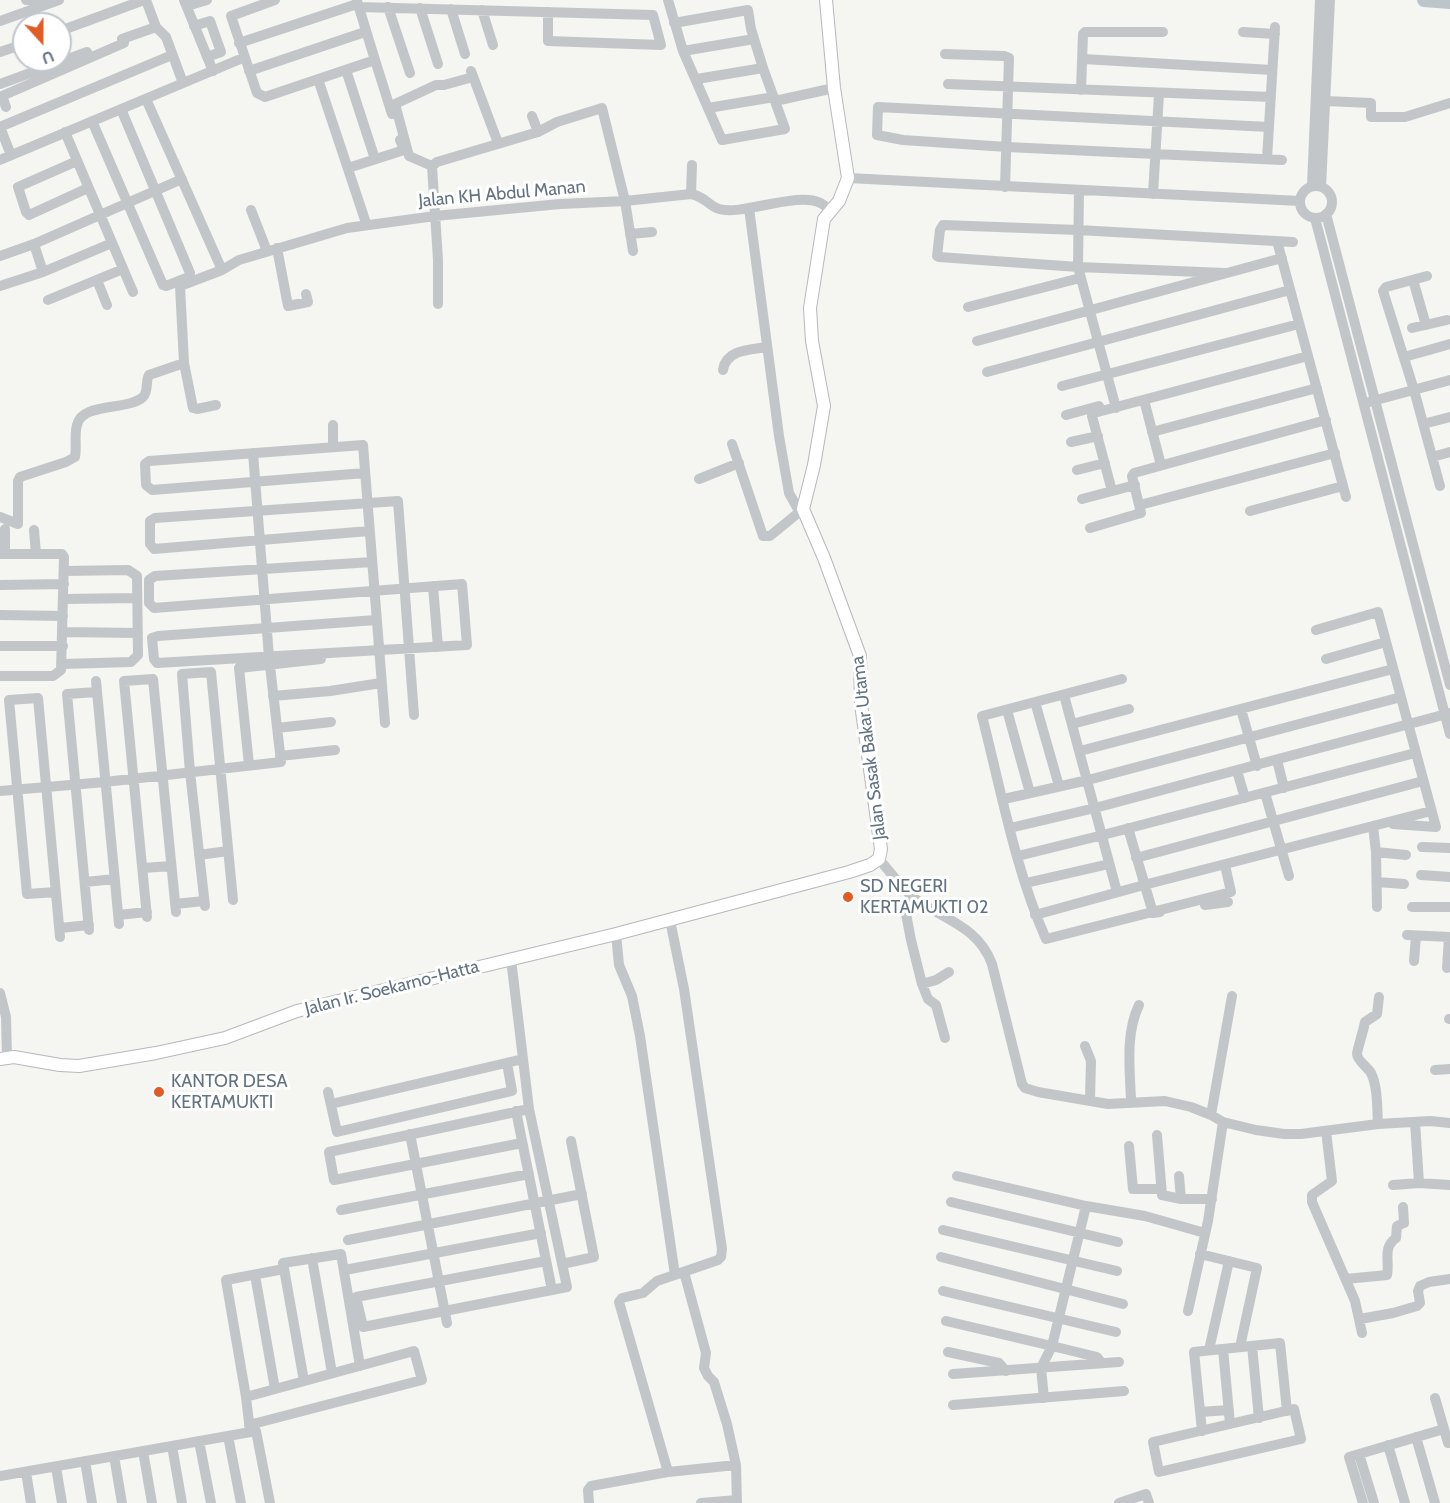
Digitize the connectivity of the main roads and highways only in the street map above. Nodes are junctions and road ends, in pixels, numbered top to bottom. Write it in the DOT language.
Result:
graph roads {
  1 [pos="826,0"];
  2 [pos="790,888"];
  3 [pos="3,1058"];
  1 -- 2 [label="main road, Jalan Sasak Bakar Utama"];
  2 -- 3 [label="main road, Jalan Ir. Soekarno-Hatta"];
}
